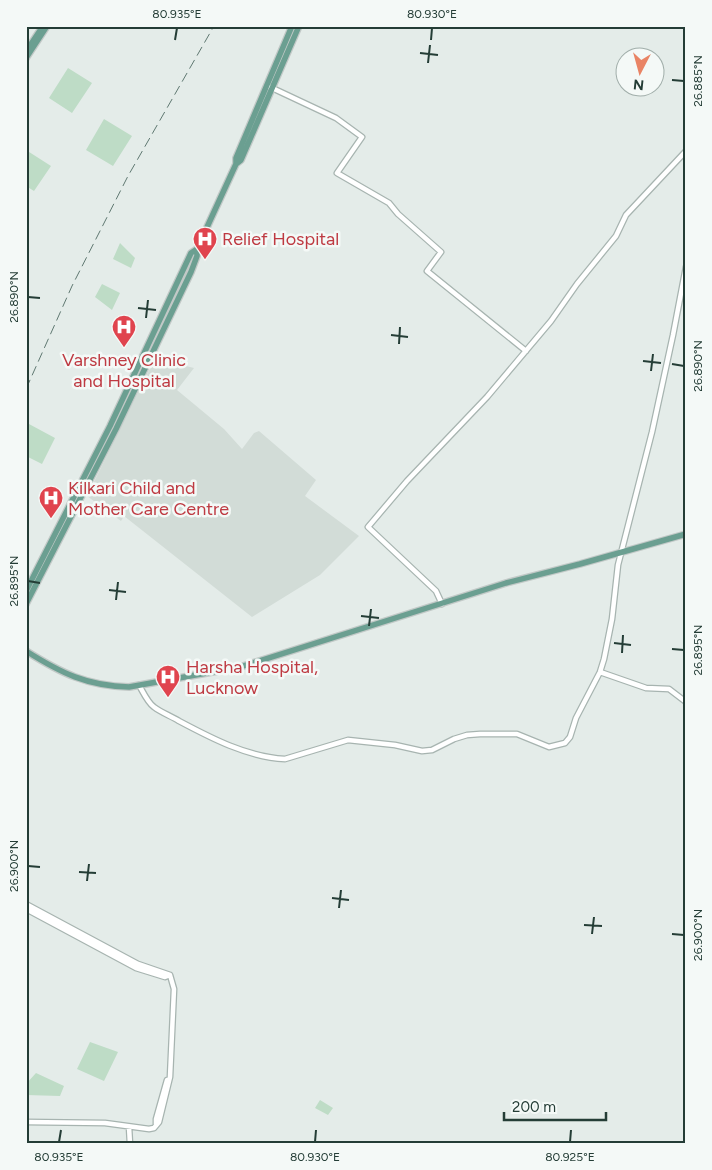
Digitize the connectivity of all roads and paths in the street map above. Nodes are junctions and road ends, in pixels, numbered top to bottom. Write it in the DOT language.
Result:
graph roads {
  1 [pos="42,26"];
  2 [pos="48,26"];
  3 [pos="292,26"];
  4 [pos="299,26"];
  5 [pos="26,51"];
  6 [pos="26,58"];
  7 [pos="269,87"];
  8 [pos="686,151"];
  9 [pos="196,249"];
  10 [pos="686,267"];
  11 [pos="526,350"];
  12 [pos="686,534"];
  13 [pos="621,553"];
  14 [pos="26,591"];
  15 [pos="26,604"];
  16 [pos="442,604"];
  17 [pos="26,651"];
  18 [pos="600,672"];
  19 [pos="140,687"];
  20 [pos="686,702"];
  21 [pos="26,904"];
  22 [pos="26,909"];
  23 [pos="170,975"];
  24 [pos="26,1122"];
  25 [pos="128,1126"];
  26 [pos="130,1144"];
  1 -- 5 [label="main road"];
  2 -- 6 [label="main road"];
  3 -- 7 [label="main road"];
  4 -- 7 [label="main road"];
  7 -- 9 [label="main road"];
  7 -- 11 [label="street"];
  8 -- 11 [label="street"];
  9 -- 14 [label="main road"];
  9 -- 15 [label="main road"];
  10 -- 13 [label="street"];
  11 -- 16 [label="street"];
  12 -- 13 [label="main road"];
  13 -- 16 [label="main road"];
  13 -- 18 [label="street"];
  16 -- 19 [label="main road"];
  17 -- 19 [label="main road"];
  18 -- 19 [label="street"];
  18 -- 20 [label="street"];
  21 -- 23 [label="street"];
  22 -- 23 [label="street"];
  23 -- 25 [label="street"];
  24 -- 25 [label="street"];
  25 -- 26 [label="street"];
}
